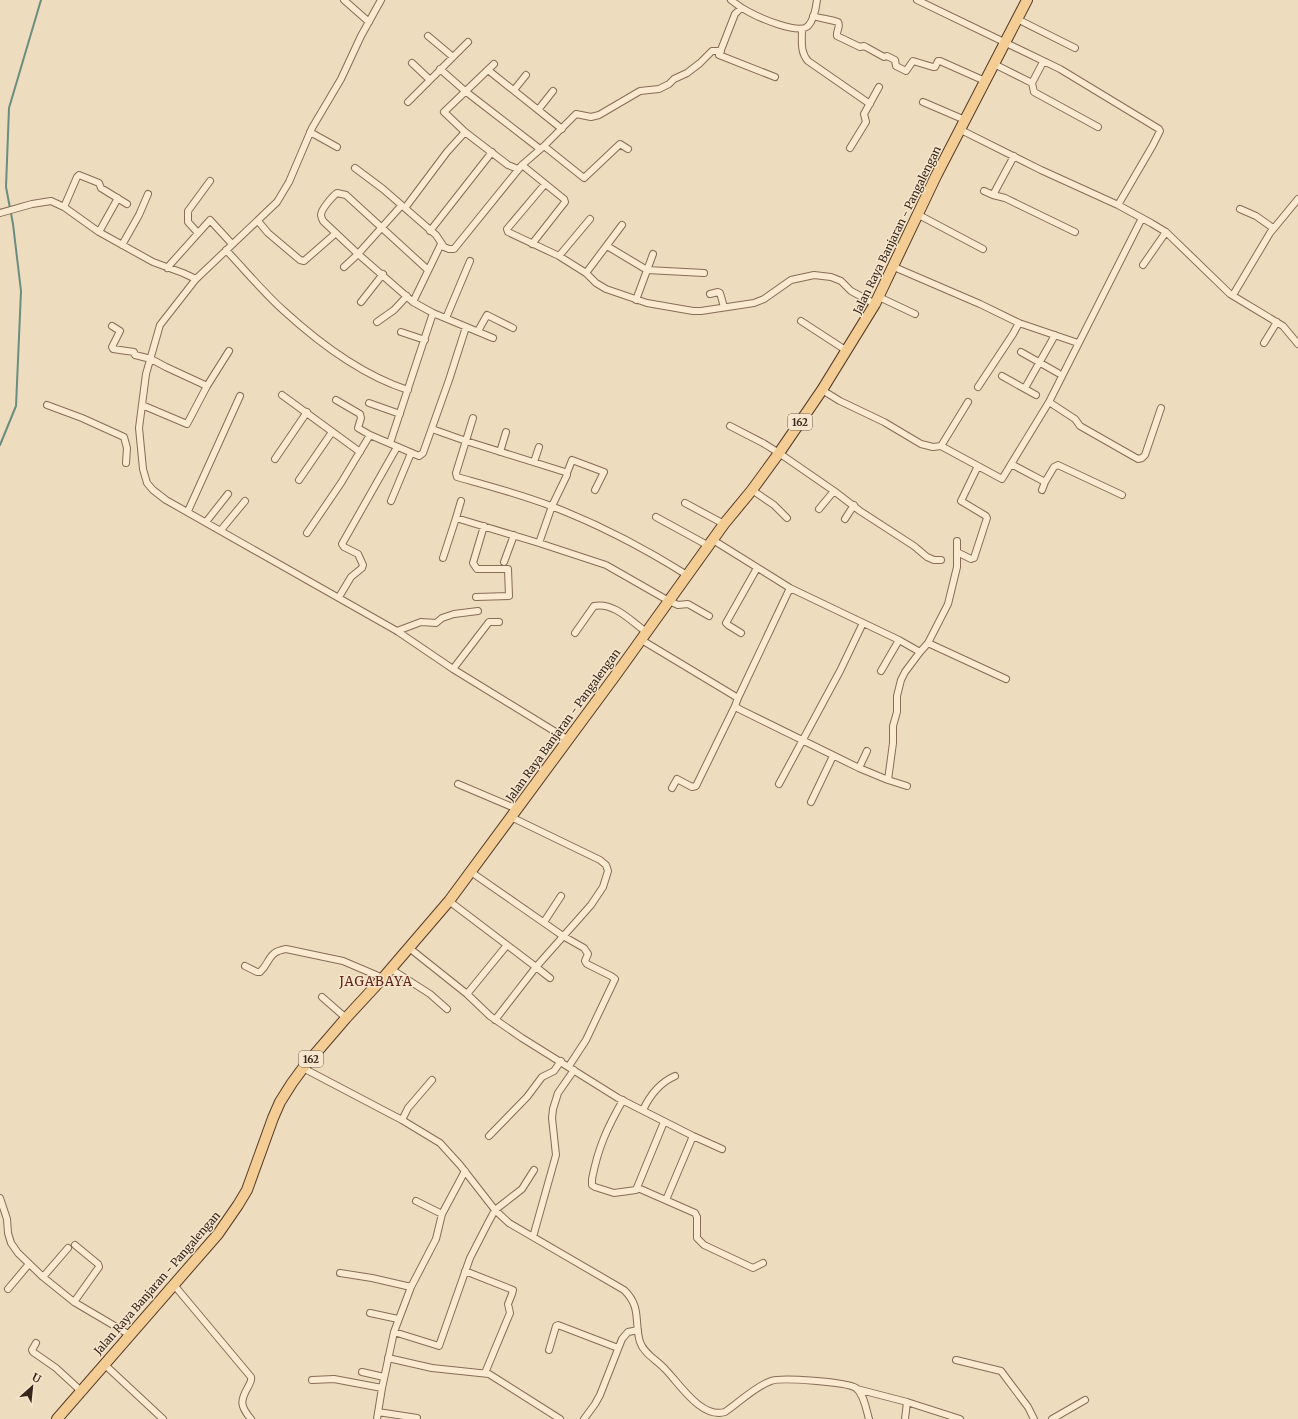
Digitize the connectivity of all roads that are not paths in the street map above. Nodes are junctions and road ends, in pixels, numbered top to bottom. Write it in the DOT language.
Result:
graph roads {
  1 [pos="344,0"];
  2 [pos="381,0"];
  3 [pos="731,0"];
  4 [pos="818,0"];
  5 [pos="918,0"];
  6 [pos="1027,0"];
  7 [pos="930,3"];
  8 [pos="741,8"];
  9 [pos="813,16"];
  10 [pos="1017,19"];
  11 [pos="369,22"];
  12 [pos="802,29"];
  13 [pos="428,36"];
  14 [pos="468,42"];
  15 [pos="1005,43"];
  16 [pos="1075,48"];
  17 [pos="720,53"];
  18 [pos="453,57"];
  19 [pos="1044,62"];
  20 [pos="412,63"];
  21 [pos="494,64"];
  22 [pos="994,64"];
  23 [pos="440,69"];
  24 [pos="488,70"];
  25 [pos="526,75"];
  26 [pos="775,77"];
  27 [pos="430,80"];
  28 [pos="985,81"];
  29 [pos="1032,83"];
  30 [pos="879,87"];
  31 [pos="514,90"];
  32 [pos="553,91"];
  33 [pos="465,92"];
  34 [pos="408,102"];
  35 [pos="923,102"];
  36 [pos="870,104"];
  37 [pos="538,110"];
  38 [pos="965,120"];
  39 [pos="1098,127"];
  40 [pos="562,129"];
  41 [pos="961,130"];
  42 [pos="310,132"];
  43 [pos="465,132"];
  44 [pos="337,147"];
  45 [pos="542,148"];
  46 [pos="850,148"];
  47 [pos="628,149"];
  48 [pos="492,152"];
  49 [pos="1014,156"];
  50 [pos="520,167"];
  51 [pos="355,168"];
  52 [pos="210,181"];
  53 [pos="544,184"];
  54 [pos="984,191"];
  55 [pos="148,194"];
  56 [pos="993,195"];
  57 [pos="118,198"];
  58 [pos="1298,199"];
  59 [pos="127,204"];
  60 [pos="1118,205"];
  61 [pos="64,207"];
  62 [pos="403,207"];
  63 [pos="1240,209"];
  64 [pos="0,213"];
  65 [pos="917,214"];
  66 [pos="1142,218"];
  67 [pos="590,219"];
  68 [pos="258,221"];
  69 [pos="622,225"];
  70 [pos="382,228"];
  71 [pos="1273,228"];
  72 [pos="430,231"];
  73 [pos="99,232"];
  74 [pos="1075,232"];
  75 [pos="1166,232"];
  76 [pos="198,233"];
  77 [pos="336,233"];
  78 [pos="232,244"];
  79 [pos="441,244"];
  80 [pos="532,244"];
  81 [pos="122,245"];
  82 [pos="607,246"];
  83 [pos="983,249"];
  84 [pos="226,250"];
  85 [pos="358,254"];
  86 [pos="653,254"];
  87 [pos="559,256"];
  88 [pos="470,261"];
  89 [pos="1143,265"];
  90 [pos="344,267"];
  91 [pos="894,267"];
  92 [pos="167,268"];
  93 [pos="428,270"];
  94 [pos="647,270"];
  95 [pos="704,273"];
  96 [pos="383,274"];
  97 [pos="586,274"];
  98 [pos="196,279"];
  99 [pos="710,294"];
  100 [pos="407,296"];
  101 [pos="1233,296"];
  102 [pos="636,300"];
  103 [pos="877,300"];
  104 [pos="361,302"];
  105 [pos="413,302"];
  106 [pos="724,307"];
  107 [pos="433,313"];
  108 [pos="915,314"];
  109 [pos="446,318"];
  110 [pos="801,321"];
  111 [pos="377,322"];
  112 [pos="1277,322"];
  113 [pos="1019,323"];
  114 [pos="112,326"];
  115 [pos="466,327"];
  116 [pos="513,328"];
  117 [pos="478,331"];
  118 [pos="401,332"];
  119 [pos="1055,335"];
  120 [pos="493,338"];
  121 [pos="425,340"];
  122 [pos="1078,343"];
  123 [pos="1264,343"];
  124 [pos="1298,344"];
  125 [pos="229,351"];
  126 [pos="847,351"];
  127 [pos="1021,352"];
  128 [pos="151,359"];
  129 [pos="1039,362"];
  130 [pos="1058,373"];
  131 [pos="1002,376"];
  132 [pos="207,386"];
  133 [pos="978,387"];
  134 [pos="1025,388"];
  135 [pos="408,390"];
  136 [pos="822,390"];
  137 [pos="282,395"];
  138 [pos="1036,395"];
  139 [pos="240,396"];
  140 [pos="336,400"];
  141 [pos="968,402"];
  142 [pos="1049,402"];
  143 [pos="369,403"];
  144 [pos="47,405"];
  145 [pos="142,405"];
  146 [pos="1161,408"];
  147 [pos="307,412"];
  148 [pos="400,414"];
  149 [pos="473,418"];
  150 [pos="730,426"];
  151 [pos="432,429"];
  152 [pos="332,432"];
  153 [pos="506,432"];
  154 [pos="370,435"];
  155 [pos="466,442"];
  156 [pos="390,443"];
  157 [pos="941,446"];
  158 [pos="397,447"];
  159 [pos="539,447"];
  160 [pos="360,452"];
  161 [pos="500,452"];
  162 [pos="411,453"];
  163 [pos="779,453"];
  164 [pos="275,459"];
  165 [pos="534,462"];
  166 [pos="126,463"];
  167 [pos="1011,464"];
  168 [pos="978,466"];
  169 [pos="566,473"];
  170 [pos="299,480"];
  171 [pos="1045,482"];
  172 [pos="595,490"];
  173 [pos="752,490"];
  174 [pos="1042,490"];
  175 [pos="834,491"];
  176 [pos="228,494"];
  177 [pos="1122,496"];
  178 [pos="391,500"];
  179 [pos="462,500"];
  180 [pos="245,501"];
  181 [pos="685,503"];
  182 [pos="854,505"];
  183 [pos="552,506"];
  184 [pos="819,509"];
  185 [pos="188,511"];
  186 [pos="656,517"];
  187 [pos="456,518"];
  188 [pos="787,518"];
  189 [pos="845,519"];
  190 [pos="206,522"];
  191 [pos="724,524"];
  192 [pos="484,526"];
  193 [pos="220,530"];
  194 [pos="307,533"];
  195 [pos="514,535"];
  196 [pos="957,540"];
  197 [pos="539,542"];
  198 [pos="711,543"];
  199 [pos="957,552"];
  200 [pos="443,558"];
  201 [pos="941,560"];
  202 [pos="504,562"];
  203 [pos="757,568"];
  204 [pos="687,575"];
  205 [pos="790,588"];
  206 [pos="339,597"];
  207 [pos="476,598"];
  208 [pos="669,601"];
  209 [pos="478,611"];
  210 [pos="709,616"];
  211 [pos="499,622"];
  212 [pos="863,623"];
  213 [pos="397,631"];
  214 [pos="575,633"];
  215 [pos="741,633"];
  216 [pos="643,635"];
  217 [pos="899,640"];
  218 [pos="928,643"];
  219 [pos="920,652"];
  220 [pos="453,669"];
  221 [pos="881,671"];
  222 [pos="1006,679"];
  223 [pos="738,698"];
  224 [pos="735,706"];
  225 [pos="567,739"];
  226 [pos="802,741"];
  227 [pos="867,751"];
  228 [pos="833,756"];
  229 [pos="859,768"];
  230 [pos="888,780"];
  231 [pos="458,784"];
  232 [pos="779,784"];
  233 [pos="908,786"];
  234 [pos="672,788"];
  235 [pos="811,802"];
  236 [pos="514,813"];
  237 [pos="471,872"];
  238 [pos="561,896"];
  239 [pos="448,901"];
  240 [pos="544,922"];
  241 [pos="563,936"];
  242 [pos="507,945"];
  243 [pos="408,947"];
  244 [pos="245,966"];
  245 [pos="536,966"];
  246 [pos="391,969"];
  247 [pos="383,978"];
  248 [pos="550,978"];
  249 [pos="467,994"];
  250 [pos="322,997"];
  251 [pos="448,1009"];
  252 [pos="346,1018"];
  253 [pos="495,1020"];
  254 [pos="561,1061"];
  255 [pos="303,1068"];
  256 [pos="572,1068"];
  257 [pos="675,1076"];
  258 [pos="432,1080"];
  259 [pos="623,1100"];
  260 [pos="642,1110"];
  261 [pos="402,1120"];
  262 [pos="664,1122"];
  263 [pos="489,1136"];
  264 [pos="692,1136"];
  265 [pos="722,1149"];
  266 [pos="534,1170"];
  267 [pos="465,1171"];
  268 [pos="638,1188"];
  269 [pos="0,1198"];
  270 [pos="666,1200"];
  271 [pos="416,1202"];
  272 [pos="495,1210"];
  273 [pos="442,1214"];
  274 [pos="533,1237"];
  275 [pos="75,1245"];
  276 [pos="68,1248"];
  277 [pos="762,1262"];
  278 [pos="29,1264"];
  279 [pos="465,1271"];
  280 [pos="340,1272"];
  281 [pos="43,1277"];
  282 [pos="174,1285"];
  283 [pos="411,1287"];
  284 [pos="8,1289"];
  285 [pos="74,1302"];
  286 [pos="370,1313"];
  287 [pos="398,1319"];
  288 [pos="638,1330"];
  289 [pos="394,1332"];
  290 [pos="130,1335"];
  291 [pos="36,1343"];
  292 [pos="618,1348"];
  293 [pos="549,1350"];
  294 [pos="388,1358"];
  295 [pos="956,1360"];
  296 [pos="104,1364"];
  297 [pos="362,1372"];
  298 [pos="485,1373"];
  299 [pos="384,1377"];
  300 [pos="312,1380"];
  301 [pos="382,1388"];
  302 [pos="857,1389"];
  303 [pos="81,1391"];
  304 [pos="1084,1400"];
  305 [pos="907,1402"];
  306 [pos="378,1412"];
  307 [pos="417,1418"];
  308 [pos="57,1419"];
  309 [pos="163,1419"];
  310 [pos="251,1419"];
  311 [pos="377,1419"];
  312 [pos="560,1419"];
  313 [pos="584,1419"];
  314 [pos="869,1419"];
  315 [pos="905,1419"];
  316 [pos="960,1419"];
  317 [pos="1034,1419"];
  318 [pos="1052,1419"];
  1 -- 11 [label="street"];
  2 -- 11 [label="street"];
  3 -- 8 [label="street"];
  4 -- 9 [label="street"];
  5 -- 7 [label="street"];
  6 -- 10 [label="main road, Jalan Raya Banjaran - Pangalengan / 162"];
  7 -- 15 [label="street"];
  8 -- 12 [label="street"];
  8 -- 17 [label="street"];
  9 -- 12 [label="street"];
  9 -- 28 [label="street"];
  10 -- 15 [label="main road, Jalan Raya Banjaran - Pangalengan / 162"];
  10 -- 16 [label="street"];
  11 -- 42 [label="street"];
  12 -- 36 [label="street"];
  13 -- 18 [label="street"];
  14 -- 18 [label="street"];
  15 -- 19 [label="street"];
  15 -- 22 [label="main road, Jalan Raya Banjaran - Pangalengan / 162"];
  17 -- 26 [label="street"];
  17 -- 40 [label="street"];
  18 -- 23 [label="street"];
  19 -- 29 [label="street"];
  19 -- 60 [label="street"];
  20 -- 27 [label="street"];
  21 -- 24 [label="street"];
  22 -- 28 [label="main road, Jalan Raya Banjaran - Pangalengan / 162"];
  22 -- 29 [label="street"];
  23 -- 27 [label="street"];
  23 -- 33 [label="street"];
  24 -- 31 [label="street"];
  24 -- 33 [label="street"];
  25 -- 31 [label="street"];
  27 -- 34 [label="street"];
  28 -- 38 [label="main road, Jalan Raya Banjaran - Pangalengan / 162"];
  29 -- 39 [label="street"];
  30 -- 36 [label="street"];
  31 -- 37 [label="street"];
  32 -- 37 [label="street"];
  33 -- 43 [label="street"];
  33 -- 45 [label="street"];
  35 -- 38 [label="street"];
  36 -- 46 [label="street"];
  37 -- 40 [label="street"];
  38 -- 41 [label="main road, Jalan Raya Banjaran - Pangalengan / 162"];
  40 -- 45 [label="street"];
  41 -- 49 [label="street"];
  41 -- 65 [label="main road, Jalan Raya Banjaran - Pangalengan / 162"];
  42 -- 44 [label="street"];
  42 -- 68 [label="street"];
  43 -- 48 [label="street"];
  43 -- 62 [label="street"];
  45 -- 47 [label="street"];
  45 -- 50 [label="street"];
  48 -- 50 [label="street"];
  48 -- 72 [label="street"];
  49 -- 56 [label="street"];
  49 -- 60 [label="street"];
  50 -- 53 [label="street"];
  50 -- 79 [label="street"];
  51 -- 62 [label="street"];
  52 -- 76 [label="street"];
  53 -- 80 [label="street"];
  53 -- 80 [label="street"];
  54 -- 56 [label="street"];
  55 -- 81 [label="street"];
  56 -- 74 [label="street"];
  57 -- 59 [label="street"];
  57 -- 61 [label="street"];
  57 -- 73 [label="street"];
  58 -- 71 [label="street"];
  60 -- 66 [label="street"];
  61 -- 64 [label="street"];
  61 -- 73 [label="street"];
  62 -- 70 [label="street"];
  62 -- 72 [label="street"];
  63 -- 71 [label="street"];
  65 -- 83 [label="street"];
  65 -- 91 [label="main road, Jalan Raya Banjaran - Pangalengan / 162"];
  66 -- 75 [label="street"];
  66 -- 122 [label="street"];
  67 -- 87 [label="street"];
  68 -- 77 [label="street"];
  68 -- 78 [label="street"];
  69 -- 82 [label="street"];
  70 -- 77 [label="street"];
  70 -- 85 [label="street"];
  70 -- 93 [label="street"];
  71 -- 101 [label="street"];
  72 -- 79 [label="street"];
  73 -- 81 [label="street"];
  75 -- 89 [label="street"];
  75 -- 101 [label="street"];
  76 -- 78 [label="street"];
  76 -- 92 [label="street"];
  77 -- 85 [label="street"];
  78 -- 84 [label="street"];
  79 -- 93 [label="street"];
  80 -- 87 [label="street"];
  81 -- 92 [label="street"];
  82 -- 94 [label="street"];
  82 -- 97 [label="street"];
  84 -- 98 [label="street"];
  84 -- 135 [label="street"];
  85 -- 90 [label="street"];
  85 -- 96 [label="street"];
  86 -- 94 [label="street"];
  87 -- 97 [label="street"];
  88 -- 109 [label="street"];
  91 -- 103 [label="main road, Jalan Raya Banjaran - Pangalengan / 162"];
  91 -- 113 [label="street"];
  92 -- 98 [label="street"];
  93 -- 105 [label="street"];
  94 -- 95 [label="street"];
  94 -- 102 [label="street"];
  96 -- 100 [label="street"];
  96 -- 104 [label="street"];
  97 -- 102 [label="street"];
  98 -- 128 [label="street"];
  99 -- 106 [label="street"];
  100 -- 105 [label="street"];
  100 -- 111 [label="street"];
  101 -- 112 [label="street"];
  102 -- 106 [label="street"];
  103 -- 106 [label="street"];
  103 -- 108 [label="street"];
  103 -- 126 [label="main road, Jalan Raya Banjaran - Pangalengan / 162"];
  105 -- 107 [label="street"];
  107 -- 109 [label="street"];
  107 -- 121 [label="street"];
  109 -- 115 [label="street"];
  110 -- 126 [label="street"];
  112 -- 123 [label="street"];
  112 -- 124 [label="street"];
  113 -- 119 [label="street"];
  113 -- 133 [label="street"];
  114 -- 128 [label="street"];
  115 -- 117 [label="street"];
  115 -- 151 [label="street"];
  116 -- 117 [label="street"];
  117 -- 120 [label="street"];
  118 -- 121 [label="street"];
  119 -- 122 [label="street"];
  119 -- 129 [label="street"];
  121 -- 135 [label="street"];
  122 -- 142 [label="street"];
  125 -- 132 [label="street"];
  126 -- 136 [label="main road, Jalan Raya Banjaran - Pangalengan / 162"];
  127 -- 129 [label="street"];
  128 -- 132 [label="street"];
  128 -- 145 [label="street"];
  129 -- 130 [label="street"];
  129 -- 134 [label="street"];
  131 -- 134 [label="street"];
  132 -- 145 [label="street"];
  134 -- 138 [label="street"];
  135 -- 148 [label="street"];
  136 -- 157 [label="street"];
  136 -- 163 [label="main road, Jalan Raya Banjaran - Pangalengan / 162"];
  137 -- 147 [label="street"];
  139 -- 185 [label="street"];
  140 -- 154 [label="street"];
  141 -- 157 [label="street"];
  142 -- 146 [label="street"];
  142 -- 167 [label="street"];
  143 -- 148 [label="street"];
  144 -- 166 [label="street"];
  145 -- 185 [label="street"];
  147 -- 152 [label="street"];
  147 -- 164 [label="street"];
  148 -- 156 [label="street"];
  149 -- 155 [label="street"];
  150 -- 163 [label="street"];
  151 -- 155 [label="street"];
  151 -- 162 [label="street"];
  152 -- 160 [label="street"];
  152 -- 170 [label="street"];
  153 -- 161 [label="street"];
  154 -- 156 [label="street"];
  154 -- 160 [label="street"];
  155 -- 161 [label="street"];
  155 -- 183 [label="street"];
  156 -- 158 [label="street"];
  157 -- 168 [label="street"];
  158 -- 162 [label="street"];
  158 -- 206 [label="street"];
  159 -- 165 [label="street"];
  160 -- 194 [label="street"];
  161 -- 165 [label="street"];
  162 -- 178 [label="street"];
  163 -- 173 [label="main road, Jalan Raya Banjaran - Pangalengan / 162"];
  163 -- 175 [label="street"];
  165 -- 169 [label="street"];
  167 -- 168 [label="street"];
  167 -- 171 [label="street"];
  168 -- 199 [label="street"];
  169 -- 172 [label="street"];
  169 -- 183 [label="street"];
  171 -- 174 [label="street"];
  171 -- 177 [label="street"];
  173 -- 188 [label="street"];
  173 -- 191 [label="main road, Jalan Raya Banjaran - Pangalengan / 162"];
  175 -- 182 [label="street"];
  175 -- 184 [label="street"];
  176 -- 190 [label="street"];
  179 -- 187 [label="street"];
  180 -- 193 [label="street"];
  181 -- 191 [label="street"];
  182 -- 189 [label="street"];
  182 -- 201 [label="street"];
  183 -- 197 [label="street"];
  183 -- 204 [label="street"];
  185 -- 190 [label="street"];
  186 -- 198 [label="street"];
  187 -- 192 [label="street"];
  187 -- 200 [label="street"];
  190 -- 193 [label="street"];
  191 -- 198 [label="main road, Jalan Raya Banjaran - Pangalengan / 162"];
  192 -- 195 [label="street"];
  192 -- 207 [label="street"];
  193 -- 206 [label="street"];
  195 -- 197 [label="street"];
  195 -- 202 [label="street"];
  196 -- 199 [label="street"];
  197 -- 208 [label="street"];
  198 -- 203 [label="street"];
  198 -- 204 [label="main road, Jalan Raya Banjaran - Pangalengan / 162"];
  199 -- 218 [label="street"];
  203 -- 205 [label="street"];
  203 -- 215 [label="street"];
  204 -- 208 [label="main road, Jalan Raya Banjaran - Pangalengan / 162"];
  205 -- 212 [label="street"];
  205 -- 223 [label="street"];
  206 -- 213 [label="street"];
  208 -- 210 [label="street"];
  208 -- 216 [label="main road, Jalan Raya Banjaran - Pangalengan / 162"];
  209 -- 213 [label="street"];
  211 -- 220 [label="street"];
  212 -- 217 [label="street"];
  212 -- 226 [label="street"];
  213 -- 220 [label="street"];
  214 -- 216 [label="street"];
  216 -- 223 [label="street"];
  216 -- 225 [label="main road, Jalan Raya Banjaran - Pangalengan / 162"];
  217 -- 219 [label="street"];
  217 -- 221 [label="street"];
  218 -- 219 [label="street"];
  218 -- 222 [label="street"];
  219 -- 230 [label="street"];
  220 -- 225 [label="street"];
  223 -- 224 [label="street"];
  224 -- 226 [label="street"];
  224 -- 234 [label="street"];
  225 -- 236 [label="main road, Jalan Raya Banjaran - Pangalengan / 162"];
  226 -- 228 [label="street"];
  226 -- 232 [label="street"];
  227 -- 229 [label="street"];
  228 -- 229 [label="street"];
  228 -- 235 [label="street"];
  229 -- 230 [label="street"];
  230 -- 233 [label="street"];
  231 -- 236 [label="street"];
  236 -- 237 [label="main road, Jalan Raya Banjaran - Pangalengan"];
  236 -- 241 [label="street"];
  237 -- 239 [label="main road, Jalan Raya Banjaran - Pangalengan"];
  237 -- 240 [label="street"];
  238 -- 240 [label="street"];
  239 -- 242 [label="street"];
  239 -- 243 [label="main road, Jalan Raya Banjaran - Pangalengan"];
  240 -- 241 [label="street"];
  241 -- 245 [label="street"];
  241 -- 256 [label="street"];
  242 -- 245 [label="street"];
  242 -- 249 [label="street"];
  243 -- 246 [label="main road, Jalan Raya Banjaran - Pangalengan / 162"];
  243 -- 249 [label="street"];
  244 -- 247 [label="street"];
  245 -- 248 [label="street"];
  245 -- 253 [label="street"];
  246 -- 247 [label="main road, Jalan Raya Banjaran - Pangalengan / 162"];
  246 -- 251 [label="street"];
  247 -- 252 [label="main road, Jalan Raya Banjaran - Pangalengan / 162"];
  249 -- 253 [label="street"];
  250 -- 252 [label="street"];
  252 -- 255 [label="main road, Jalan Raya Banjaran - Pangalengan / 162"];
  253 -- 254 [label="street"];
  254 -- 256 [label="street"];
  254 -- 263 [label="street"];
  255 -- 261 [label="street"];
  255 -- 282 [label="main road, Jalan Raya Banjaran - Pangalengan / 162"];
  256 -- 259 [label="street"];
  256 -- 274 [label="street"];
  257 -- 260 [label="street"];
  258 -- 261 [label="street"];
  259 -- 260 [label="street"];
  259 -- 268 [label="street"];
  260 -- 262 [label="street"];
  261 -- 267 [label="street"];
  262 -- 264 [label="street"];
  262 -- 268 [label="street"];
  264 -- 265 [label="street"];
  264 -- 270 [label="street"];
  266 -- 272 [label="street"];
  267 -- 272 [label="street"];
  267 -- 273 [label="street"];
  268 -- 270 [label="street"];
  269 -- 278 [label="street"];
  270 -- 277 [label="street"];
  271 -- 273 [label="street"];
  272 -- 274 [label="street"];
  272 -- 279 [label="street"];
  273 -- 283 [label="street"];
  274 -- 288 [label="street"];
  275 -- 285 [label="street"];
  276 -- 281 [label="street"];
  278 -- 281 [label="street"];
  278 -- 284 [label="street"];
  279 -- 289 [label="street"];
  279 -- 298 [label="street"];
  280 -- 283 [label="street"];
  281 -- 285 [label="street"];
  282 -- 290 [label="main road, Jalan Raya Banjaran - Pangalengan / 162"];
  282 -- 310 [label="street"];
  283 -- 287 [label="street"];
  285 -- 290 [label="street"];
  286 -- 287 [label="street"];
  287 -- 289 [label="street"];
  288 -- 292 [label="street"];
  288 -- 302 [label="street"];
  289 -- 294 [label="street"];
  290 -- 296 [label="main road, Jalan Raya Banjaran - Pangalengan / 162"];
  291 -- 303 [label="street"];
  292 -- 293 [label="street"];
  292 -- 313 [label="street"];
  294 -- 298 [label="street"];
  294 -- 299 [label="street"];
  295 -- 317 [label="street"];
  296 -- 303 [label="main road, Jalan Raya Banjaran - Pangalengan / 162"];
  296 -- 309 [label="street"];
  297 -- 299 [label="street"];
  298 -- 312 [label="street"];
  299 -- 301 [label="street"];
  300 -- 301 [label="street"];
  301 -- 306 [label="street"];
  302 -- 305 [label="street"];
  302 -- 314 [label="street"];
  303 -- 308 [label="main road, Jalan Raya Banjaran - Pangalengan / 162"];
  304 -- 318 [label="street"];
  305 -- 315 [label="street"];
  305 -- 316 [label="street"];
  306 -- 307 [label="street"];
  306 -- 311 [label="street"];
}
